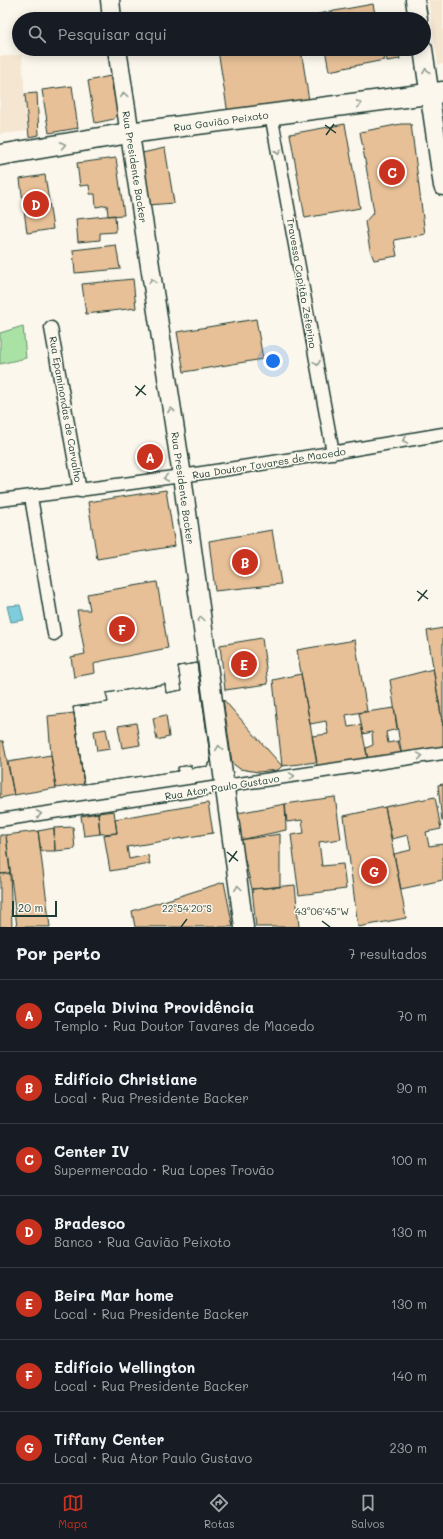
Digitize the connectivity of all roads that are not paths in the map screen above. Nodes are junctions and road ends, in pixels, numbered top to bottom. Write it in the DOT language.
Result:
graph roads {
  1 [pos="110,0"];
  2 [pos="415,0"];
  3 [pos="111,12"];
  4 [pos="417,12"];
  5 [pos="118,56"];
  6 [pos="425,56"];
  7 [pos="436,93"];
  8 [pos="271,114"];
  9 [pos="129,133"];
  10 [pos="0,155"];
  11 [pos="443,186"];
  12 [pos="52,328"];
  13 [pos="443,434"];
  14 [pos="333,453"];
  15 [pos="182,476"];
  16 [pos="80,491"];
  17 [pos="31,497"];
  18 [pos="0,500"];
  19 [pos="54,634"];
  20 [pos="443,753"];
  21 [pos="224,786"];
  22 [pos="0,820"];
  23 [pos="244,927"];
  1 -- 3 [label="street"];
  2 -- 4 [label="street"];
  9 -- 5 [label="street, Rua Presidente Backer, one-way"];
  7 -- 6 [label="street, one-way"];
  8 -- 7 [label="main road, Rua Gavião Peixoto, one-way"];
  7 -- 11 [label="street"];
  8 -- 9 [label="main road, Rua Gavião Peixoto"];
  8 -- 14 [label="street, Travessa Capitão Zeferino, one-way"];
  10 -- 9 [label="main road, Rua Gavião Peixoto, one-way"];
  15 -- 9 [label="street, Rua Presidente Backer, one-way"];
  12 -- 16 [label="street, Rua Epaminondas de Carvalho"];
  13 -- 14 [label="street, Rua Doutor Tavares de Macedo, one-way"];
  14 -- 15 [label="street, Rua Doutor Tavares de Macedo"];
  15 -- 16 [label="street, Rua Doutor Tavares de Macedo, one-way"];
  21 -- 15 [label="street, Rua Presidente Backer, one-way"];
  16 -- 17 [label="street, Rua Doutor Tavares de Macedo"];
  17 -- 18 [label="street, Rua Doutor Tavares de Macedo"];
  17 -- 19 [label="street"];
  21 -- 20 [label="street, Rua Ator Paulo Gustavo, one-way"];
  22 -- 21 [label="street, Rua Ator Paulo Gustavo, one-way"];
  23 -- 21 [label="street, Rua Presidente Backer, one-way"];
}
